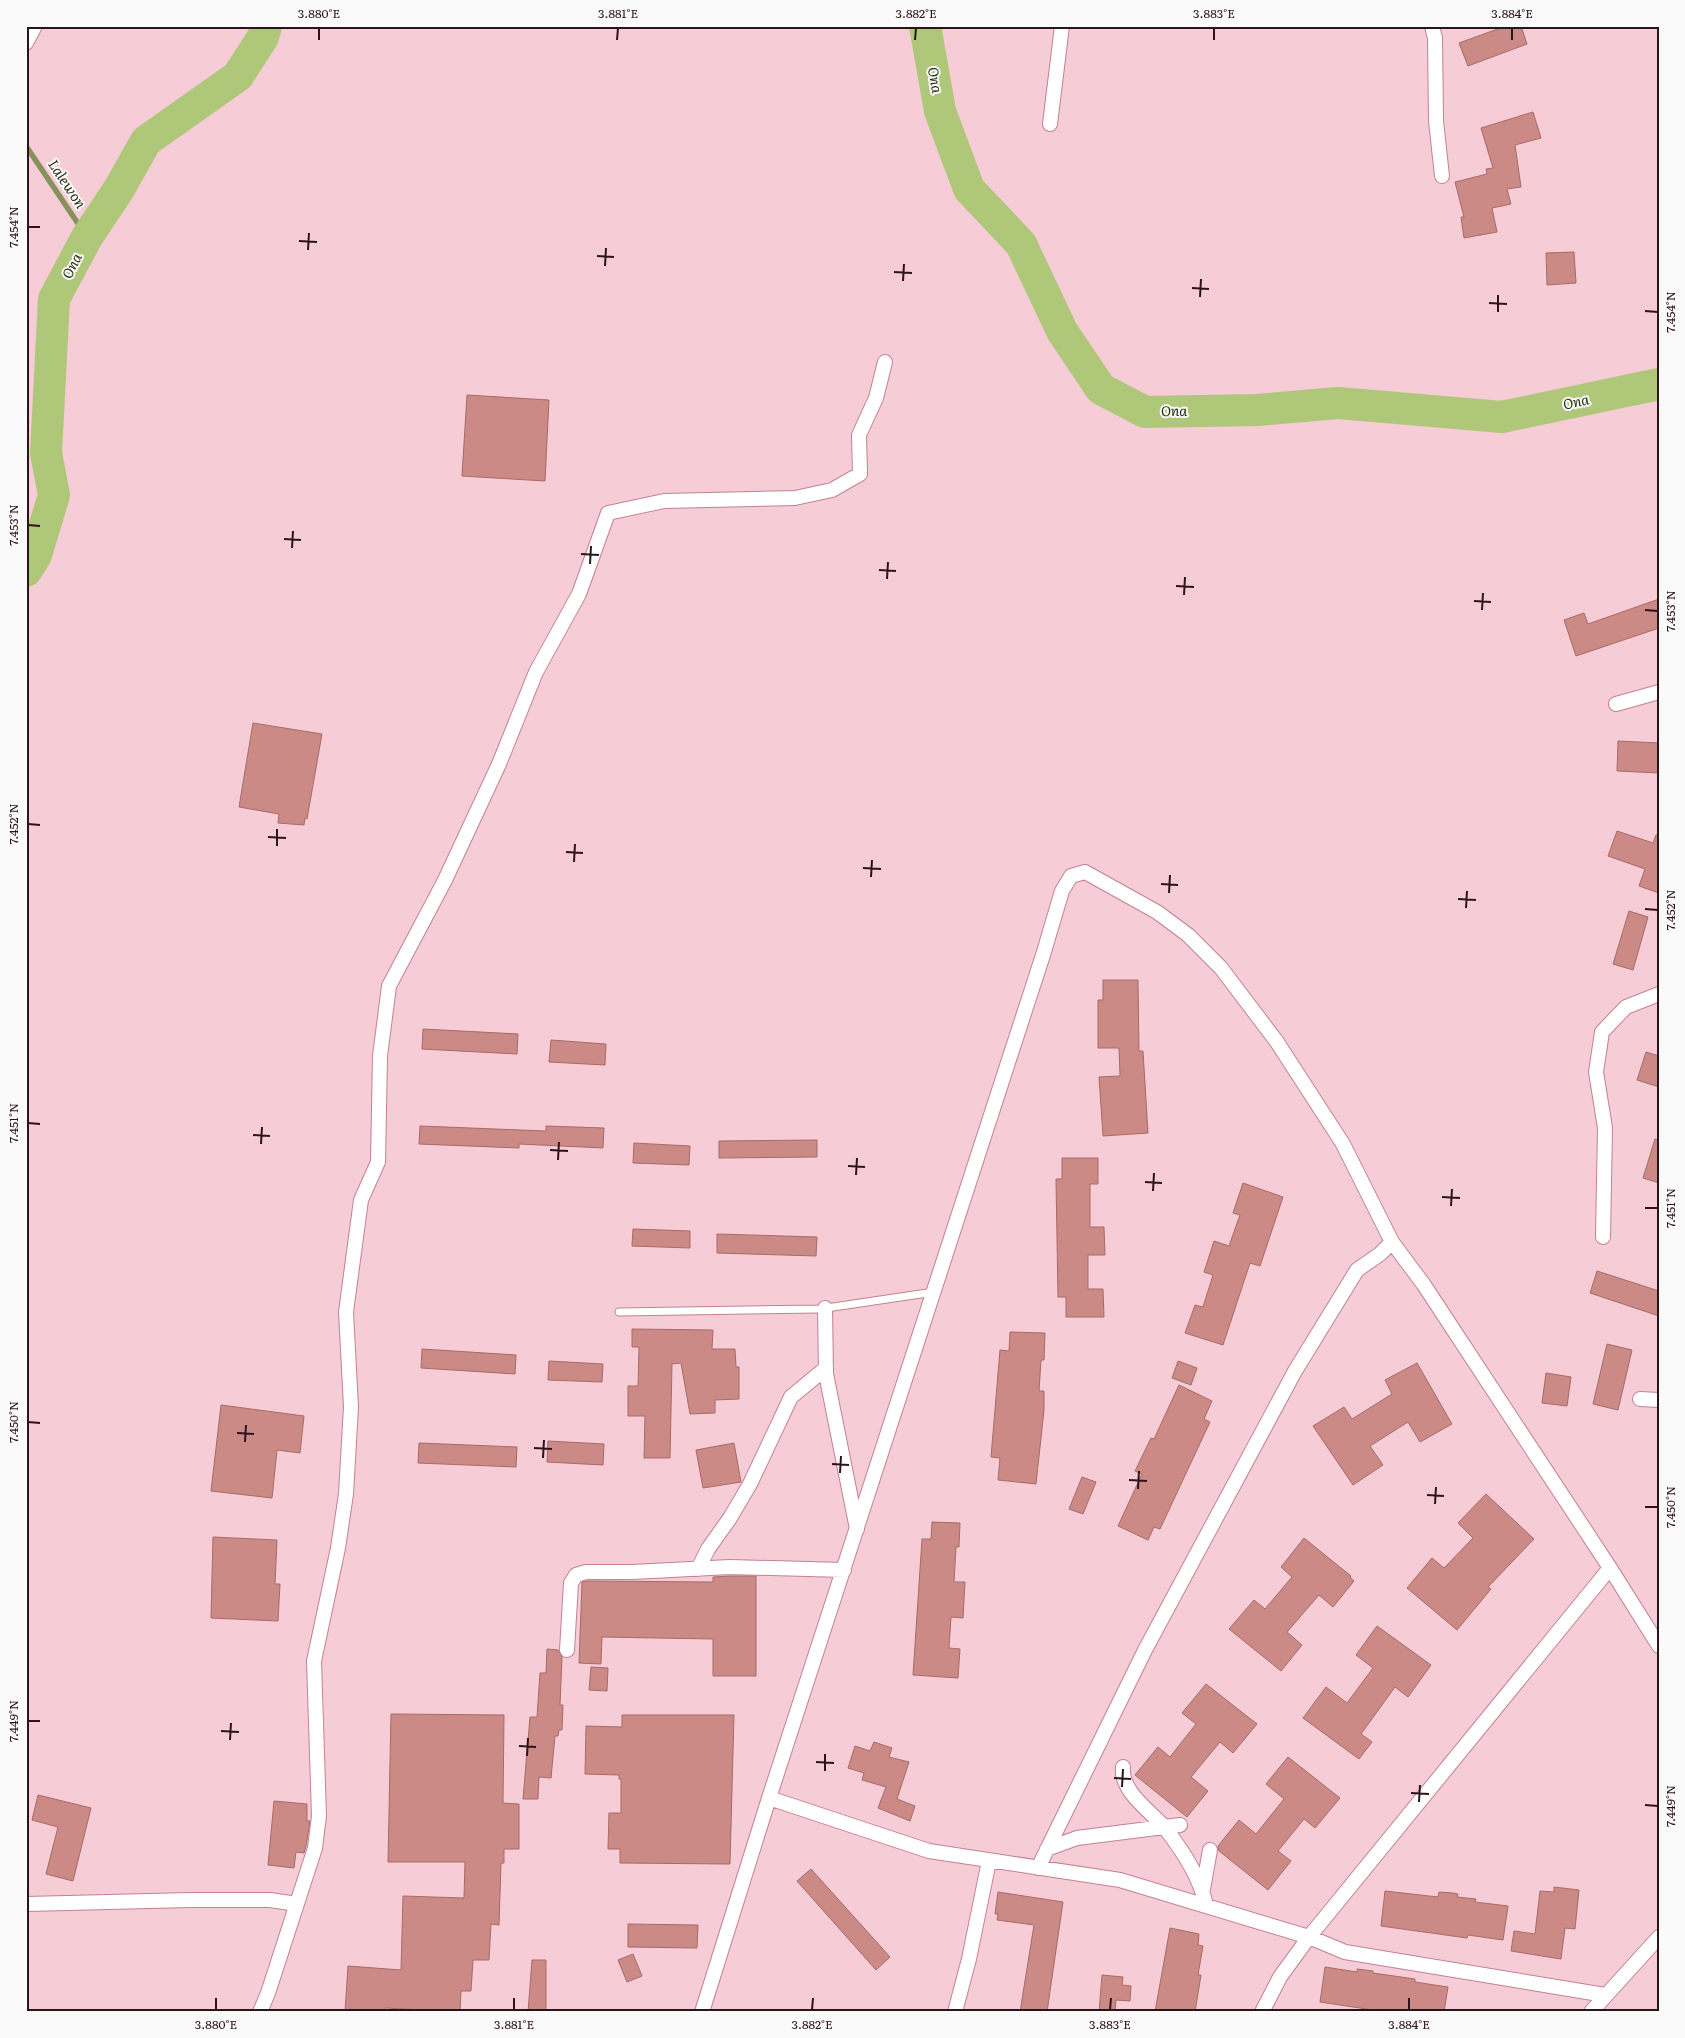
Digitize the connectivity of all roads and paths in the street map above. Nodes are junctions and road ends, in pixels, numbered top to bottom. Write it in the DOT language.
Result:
graph roads {
  1 [pos="35,26"];
  2 [pos="1062,26"];
  3 [pos="1432,26"];
  4 [pos="26,43"];
  5 [pos="1050,124"];
  6 [pos="1442,176"];
  7 [pos="885,362"];
  8 [pos="1659,692"];
  9 [pos="1616,704"];
  10 [pos="1659,994"];
  11 [pos="1603,1237"];
  12 [pos="1392,1242"];
  13 [pos="934,1292"];
  14 [pos="825,1308"];
  15 [pos="619,1312"];
  16 [pos="826,1368"];
  17 [pos="1640,1399"];
  18 [pos="1659,1400"];
  19 [pos="857,1529"];
  20 [pos="1610,1568"];
  21 [pos="698,1569"];
  22 [pos="844,1570"];
  23 [pos="1659,1646"];
  24 [pos="567,1650"];
  25 [pos="1123,1767"];
  26 [pos="769,1798"];
  27 [pos="1180,1825"];
  28 [pos="1164,1826"];
  29 [pos="1047,1849"];
  30 [pos="1210,1850"];
  31 [pos="989,1861"];
  32 [pos="1038,1868"];
  33 [pos="1203,1889"];
  34 [pos="26,1904"];
  35 [pos="297,1904"];
  36 [pos="1206,1906"];
  37 [pos="1309,1937"];
  38 [pos="1659,1937"];
  39 [pos="1605,1995"];
  40 [pos="260,2012"];
  41 [pos="702,2012"];
  42 [pos="955,2012"];
  43 [pos="1262,2012"];
  44 [pos="1590,2012"];
  1 -- 4 [label="street"];
  2 -- 5 [label="street"];
  3 -- 6 [label="street"];
  7 -- 35 [label="street"];
  8 -- 9 [label="street"];
  10 -- 11 [label="street"];
  12 -- 13 [label="street"];
  12 -- 20 [label="street"];
  12 -- 29 [label="street"];
  13 -- 14 [label="lane"];
  13 -- 19 [label="street"];
  14 -- 15 [label="lane"];
  14 -- 16 [label="street"];
  16 -- 19 [label="street"];
  16 -- 21 [label="street"];
  17 -- 18 [label="street"];
  19 -- 22 [label="street"];
  20 -- 23 [label="street"];
  20 -- 37 [label="street"];
  21 -- 22 [label="street"];
  21 -- 24 [label="street"];
  22 -- 26 [label="street"];
  25 -- 28 [label="street"];
  26 -- 31 [label="street"];
  26 -- 41 [label="street"];
  27 -- 28 [label="street"];
  28 -- 29 [label="street"];
  28 -- 33 [label="street"];
  29 -- 32 [label="street"];
  30 -- 33 [label="street"];
  31 -- 32 [label="street"];
  31 -- 42 [label="street"];
  32 -- 36 [label="street"];
  33 -- 36 [label="street"];
  34 -- 35 [label="street"];
  35 -- 40 [label="street"];
  36 -- 37 [label="street"];
  37 -- 39 [label="street"];
  37 -- 43 [label="street"];
  38 -- 39 [label="street"];
  39 -- 44 [label="street"];
}
